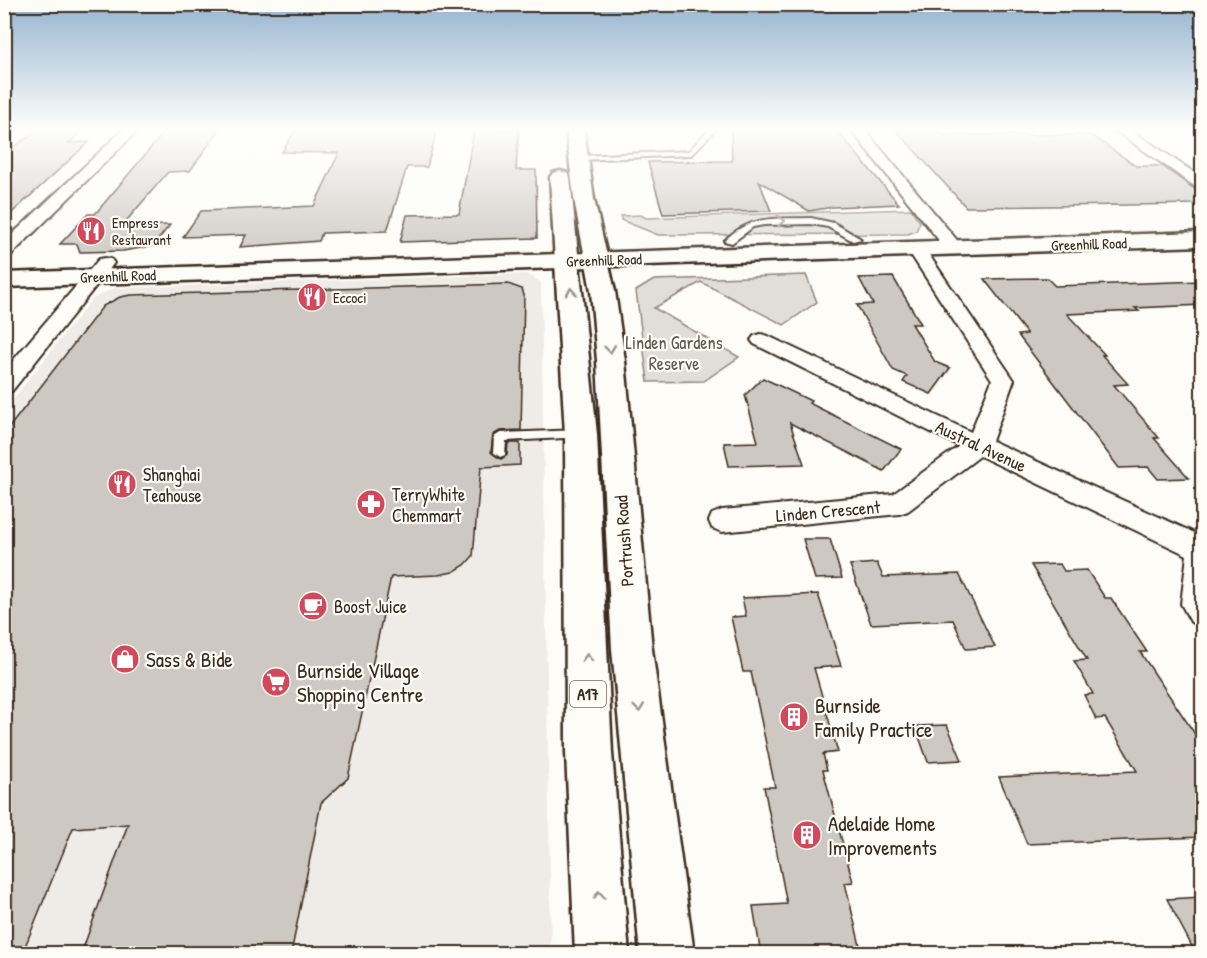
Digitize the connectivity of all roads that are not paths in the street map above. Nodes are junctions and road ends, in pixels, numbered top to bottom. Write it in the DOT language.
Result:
graph roads {
  1 [pos="84,175"];
  2 [pos="571,175"];
  3 [pos="894,175"];
  4 [pos="1188,175"];
  5 [pos="1203,185"];
  6 [pos="1203,227"];
  7 [pos="1203,239"];
  8 [pos="950,243"];
  9 [pos="917,250"];
  10 [pos="4,252"];
  11 [pos="581,254"];
  12 [pos="4,266"];
  13 [pos="99,270"];
  14 [pos="4,280"];
  15 [pos="761,340"];
  16 [pos="4,386"];
  17 [pos="581,434"];
  18 [pos="978,445"];
  19 [pos="500,452"];
  20 [pos="722,521"];
  21 [pos="1202,547"];
  22 [pos="1203,613"];
  23 [pos="602,954"];
  24 [pos="668,954"];
  1 -- 10 [label="street"];
  2 -- 11 [label="main road, Portrush Road / A17"];
  3 -- 8 [label="street"];
  4 -- 5 [label="street"];
  6 -- 8 [label="main road, Greenhill Road"];
  7 -- 8 [label="main road, Greenhill Road"];
  8 -- 9 [label="main road, Greenhill Road"];
  11 -- 8 [label="main road, Greenhill Road, one-way"];
  9 -- 11 [label="main road, Greenhill Road"];
  9 -- 18 [label="street"];
  11 -- 13 [label="main road, Greenhill Road"];
  17 -- 11 [label="main road, Portrush Road / A17, one-way"];
  11 -- 24 [label="main road, Portrush Road / A17, one-way"];
  12 -- 13 [label="main road, Greenhill Road"];
  13 -- 14 [label="main road, Greenhill Road"];
  13 -- 16 [label="street"];
  15 -- 18 [label="street, Austral Avenue"];
  17 -- 19 [label="lane"];
  23 -- 17 [label="main road, Portrush Road / A17, one-way"];
  18 -- 20 [label="street, Linden Crescent"];
  18 -- 21 [label="street, Austral Avenue"];
  21 -- 22 [label="street"];
}
